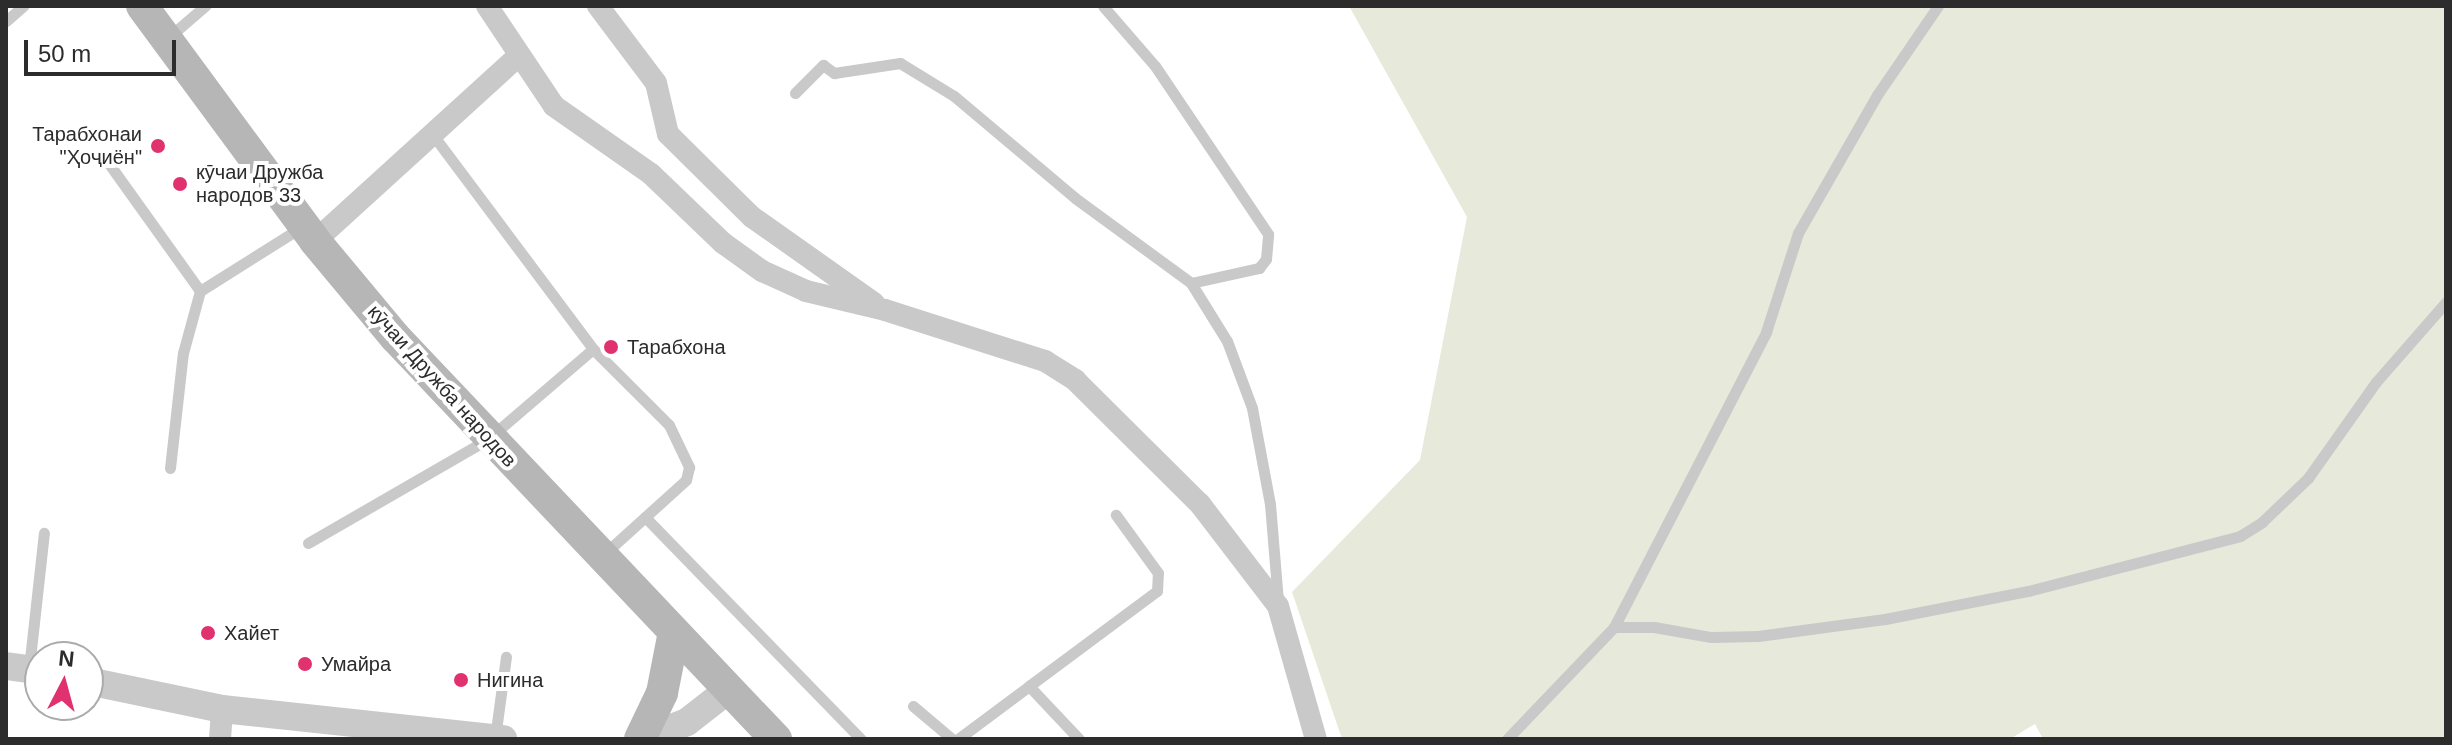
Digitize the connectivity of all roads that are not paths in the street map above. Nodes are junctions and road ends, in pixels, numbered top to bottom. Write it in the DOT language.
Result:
graph roads {
  1 [pos="23,6"];
  2 [pos="142,6"];
  3 [pos="205,6"];
  4 [pos="487,6"];
  5 [pos="598,6"];
  6 [pos="1103,6"];
  7 [pos="1938,6"];
  8 [pos="6,21"];
  9 [pos="166,39"];
  10 [pos="518,56"];
  11 [pos="795,93"];
  12 [pos="433,135"];
  13 [pos="102,154"];
  14 [pos="310,233"];
  15 [pos="1191,283"];
  16 [pos="200,291"];
  17 [pos="2446,302"];
  18 [pos="885,310"];
  19 [pos="593,349"];
  20 [pos="488,439"];
  21 [pos="170,468"];
  22 [pos="1116,515"];
  23 [pos="645,517"];
  24 [pos="44,533"];
  25 [pos="308,543"];
  26 [pos="601,556"];
  27 [pos="1278,606"];
  28 [pos="1614,627"];
  29 [pos="674,632"];
  30 [pos="29,641"];
  31 [pos="506,657"];
  32 [pos="104,684"];
  33 [pos="1029,686"];
  34 [pos="728,690"];
  35 [pos="913,706"];
  36 [pos="222,709"];
  37 [pos="495,738"];
  38 [pos="220,739"];
  39 [pos="503,739"];
  40 [pos="641,739"];
  41 [pos="776,739"];
  42 [pos="861,739"];
  43 [pos="955,739"];
  44 [pos="1079,739"];
  45 [pos="1316,739"];
  46 [pos="1507,739"];
  1 -- 8 [label="lane"];
  2 -- 9 [label="main road, кӯчаи Дружба народов"];
  3 -- 9 [label="lane"];
  4 -- 10 [label="street"];
  5 -- 18 [label="street"];
  6 -- 15 [label="lane"];
  7 -- 28 [label="lane"];
  9 -- 14 [label="main road, кӯчаи Дружба народов"];
  10 -- 12 [label="street"];
  10 -- 18 [label="street"];
  11 -- 15 [label="lane"];
  12 -- 14 [label="street"];
  12 -- 19 [label="lane"];
  13 -- 16 [label="lane"];
  14 -- 16 [label="lane"];
  14 -- 20 [label="main road, кӯчаи Дружба народов"];
  15 -- 27 [label="lane"];
  16 -- 21 [label="lane"];
  17 -- 28 [label="lane"];
  18 -- 27 [label="street"];
  19 -- 20 [label="lane"];
  19 -- 23 [label="lane"];
  20 -- 25 [label="lane"];
  20 -- 26 [label="main road, кӯчаи Дружба народов"];
  22 -- 33 [label="lane"];
  23 -- 26 [label="lane"];
  23 -- 42 [label="lane"];
  24 -- 30 [label="lane"];
  26 -- 29 [label="main road, кӯчаи Дружба народов"];
  27 -- 45 [label="street"];
  28 -- 46 [label="lane"];
  29 -- 34 [label="main road, кӯчаи Дружба народов"];
  29 -- 40 [label="main road"];
  31 -- 37 [label="lane"];
  32 -- 36 [label="street"];
  33 -- 43 [label="lane"];
  33 -- 44 [label="lane"];
  34 -- 40 [label="street"];
  34 -- 41 [label="main road, кӯчаи Дружба народов"];
  35 -- 43 [label="lane"];
  36 -- 37 [label="street"];
  36 -- 38 [label="street"];
  37 -- 39 [label="street"];
}
